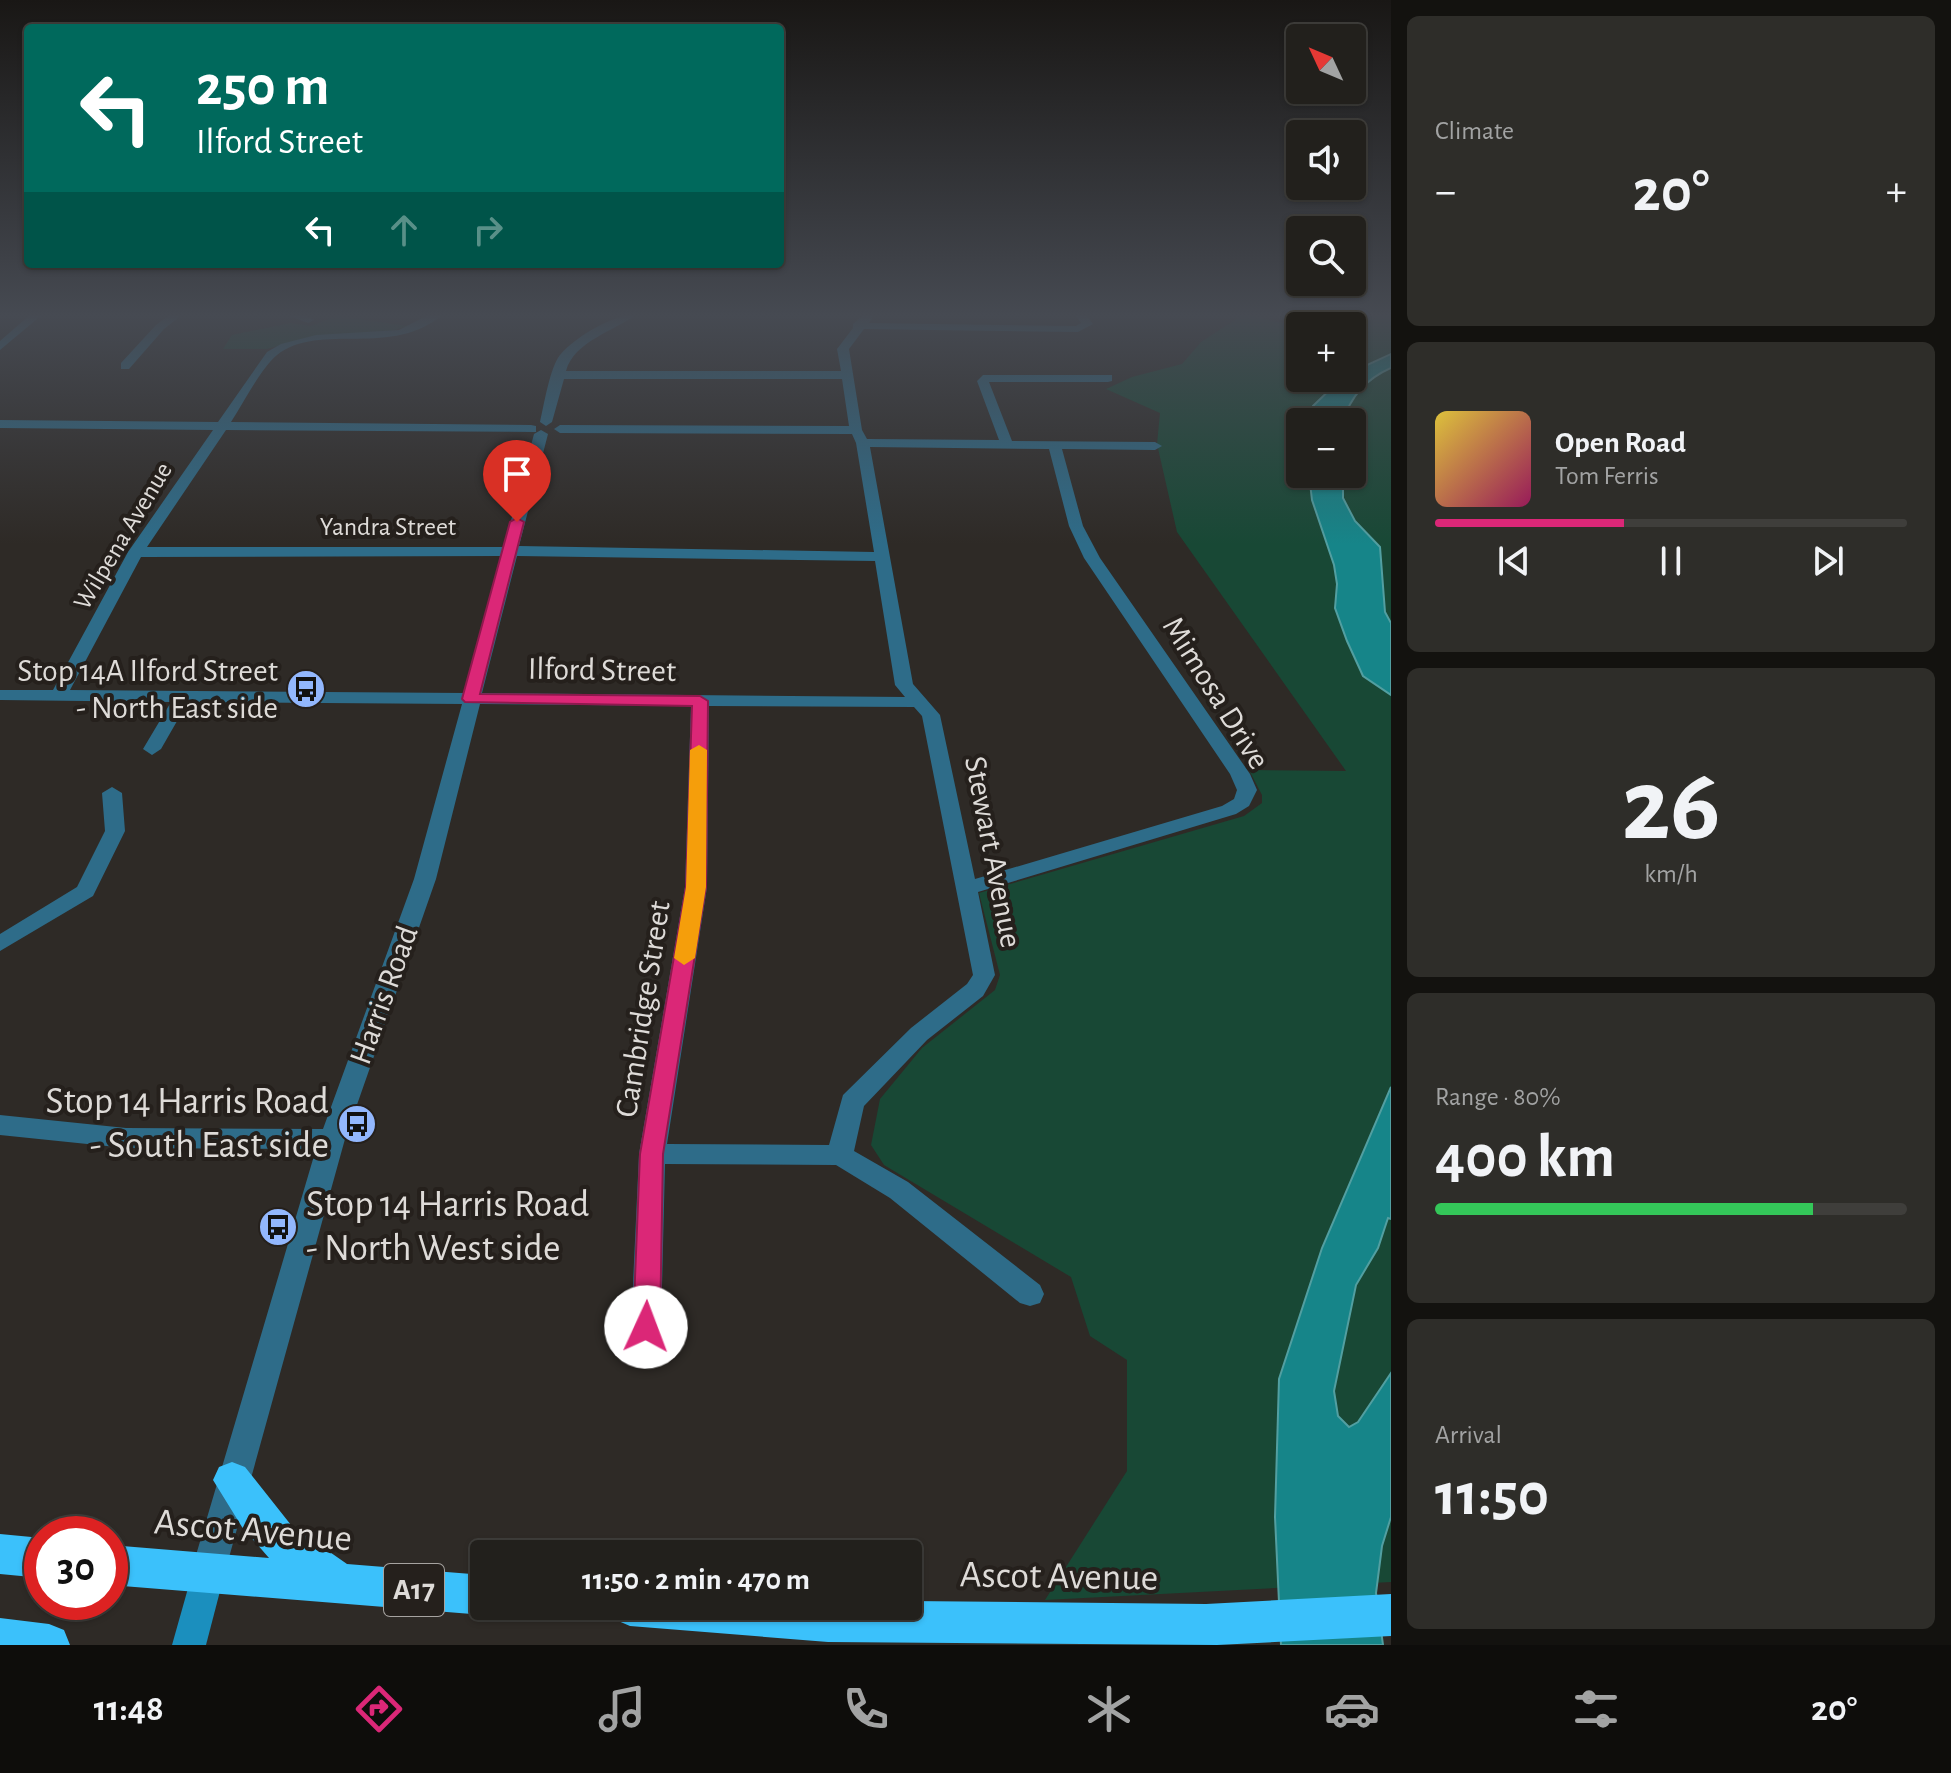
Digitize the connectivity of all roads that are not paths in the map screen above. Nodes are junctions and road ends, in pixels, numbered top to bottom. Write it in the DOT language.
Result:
graph roads {
  1 [pos="245,391"];
  2 [pos="552,391"];
  3 [pos="850,391"];
  4 [pos="987,391"];
  5 [pos="223,423"];
  6 [pos="539,428"];
  7 [pos="4,429"];
  8 [pos="859,436"];
  9 [pos="1006,442"];
  10 [pos="1054,443"];
  11 [pos="1155,446"];
  12 [pos="509,551"];
  13 [pos="136,552"];
  14 [pos="881,557"];
  15 [pos="60,693"];
  16 [pos="0,695"];
  17 [pos="181,699"];
  18 [pos="470,699"];
  19 [pos="700,701"];
  20 [pos="916,702"];
  21 [pos="152,749"];
  22 [pos="112,793"];
  23 [pos="967,888"];
  24 [pos="0,944"];
  25 [pos="0,1125"];
  26 [pos="332,1139"];
  27 [pos="652,1154"];
  28 [pos="840,1155"];
  29 [pos="1030,1294"];
  30 [pos="646,1327"];
  31 [pos="232,1480"];
  32 [pos="0,1554"];
  33 [pos="24,1556"];
  34 [pos="128,1566"];
  35 [pos="208,1572"];
  36 [pos="344,1584"];
  37 [pos="470,1594"];
  38 [pos="1391,1615"];
  39 [pos="815,1620"];
  40 [pos="0,1639"];
  41 [pos="49,1645"];
  42 [pos="189,1645"];
  1 -- 5 [label="street, Wilpena Avenue"];
  2 -- 6 [label="street, Harris Road"];
  3 -- 8 [label="street, Stewart Avenue"];
  4 -- 9 [label="street"];
  5 -- 6 [label="street"];
  5 -- 7 [label="street"];
  5 -- 13 [label="street, Wilpena Avenue"];
  6 -- 8 [label="street"];
  6 -- 12 [label="street, Harris Road"];
  8 -- 9 [label="street"];
  8 -- 14 [label="street, Stewart Avenue"];
  9 -- 10 [label="street"];
  10 -- 11 [label="street"];
  10 -- 23 [label="street, Mimosa Drive"];
  12 -- 13 [label="street, Yandra Street"];
  12 -- 14 [label="street, Yandra Street"];
  12 -- 18 [label="street, Harris Road"];
  13 -- 15 [label="street, Wilpena Avenue"];
  14 -- 20 [label="street, Stewart Avenue"];
  15 -- 16 [label="street, Ilford Street"];
  15 -- 17 [label="street, Ilford Street"];
  17 -- 18 [label="street, Ilford Street"];
  17 -- 21 [label="street"];
  18 -- 19 [label="street, Ilford Street"];
  18 -- 26 [label="street, Harris Road"];
  19 -- 20 [label="street, Ilford Street"];
  19 -- 27 [label="street, Cambridge Street"];
  20 -- 23 [label="street, Stewart Avenue"];
  22 -- 24 [label="street"];
  23 -- 28 [label="street, Stewart Avenue"];
  25 -- 26 [label="street"];
  26 -- 31 [label="street, Harris Road"];
  27 -- 28 [label="street"];
  27 -- 30 [label="street, Cambridge Street"];
  28 -- 29 [label="street"];
  31 -- 35 [label="street, Harris Road"];
  31 -- 36 [label="highway"];
  32 -- 33 [label="highway"];
  34 -- 35 [label="highway, Ascot Avenue / A17"];
  35 -- 36 [label="highway, Ascot Avenue / A17"];
  35 -- 42 [label="street, Harris Road"];
  36 -- 37 [label="highway, Ascot Avenue / A17"];
  38 -- 39 [label="highway, Ascot Avenue"];
  40 -- 41 [label="highway"];
}
